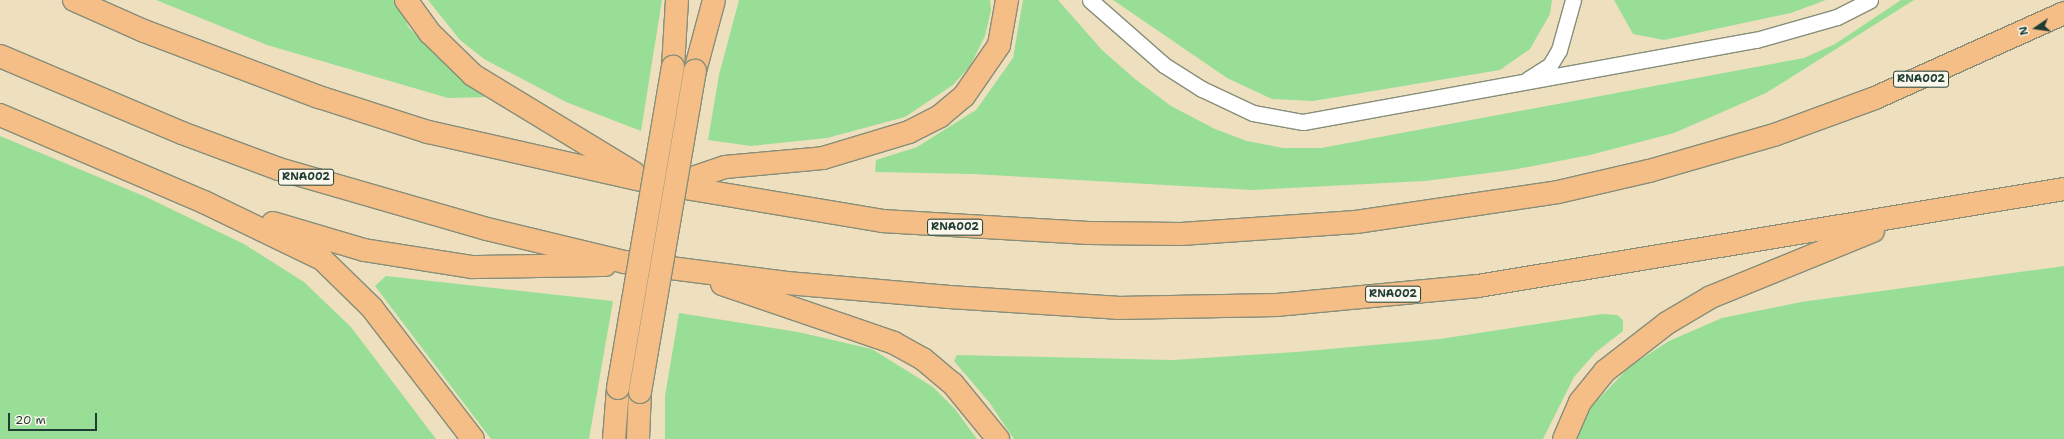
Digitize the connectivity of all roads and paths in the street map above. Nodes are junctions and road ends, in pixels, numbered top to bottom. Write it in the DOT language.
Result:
graph roads {
  1 [pos="74,0"];
  2 [pos="406,0"];
  3 [pos="677,0"];
  4 [pos="714,0"];
  5 [pos="1007,0"];
  6 [pos="1090,0"];
  7 [pos="1574,0"];
  8 [pos="1870,0"];
  9 [pos="2064,13"];
  10 [pos="0,56"];
  11 [pos="1499,89"];
  12 [pos="0,115"];
  13 [pos="650,182"];
  14 [pos="674,184"];
  15 [pos="2064,189"];
  16 [pos="204,202"];
  17 [pos="1918,214"];
  18 [pos="624,262"];
  19 [pos="680,269"];
  20 [pos="473,439"];
  21 [pos="614,439"];
  22 [pos="638,439"];
  23 [pos="998,439"];
  24 [pos="1564,439"];
  1 -- 13 [label="highway, RNA002"];
  2 -- 13 [label="highway"];
  3 -- 21 [label="highway, bridge"];
  4 -- 22 [label="highway, bridge"];
  5 -- 14 [label="highway"];
  6 -- 11 [label="lane"];
  7 -- 11 [label="lane"];
  8 -- 11 [label="lane"];
  9 -- 14 [label="highway, RNA002"];
  10 -- 18 [label="highway, RNA002"];
  12 -- 16 [label="highway"];
  13 -- 14 [label="highway, RNA002"];
  15 -- 17 [label="highway, RNA002"];
  16 -- 18 [label="highway"];
  16 -- 20 [label="highway"];
  17 -- 19 [label="highway, RNA002"];
  17 -- 24 [label="highway"];
  18 -- 19 [label="highway, RNA002"];
  19 -- 23 [label="highway"];
}
